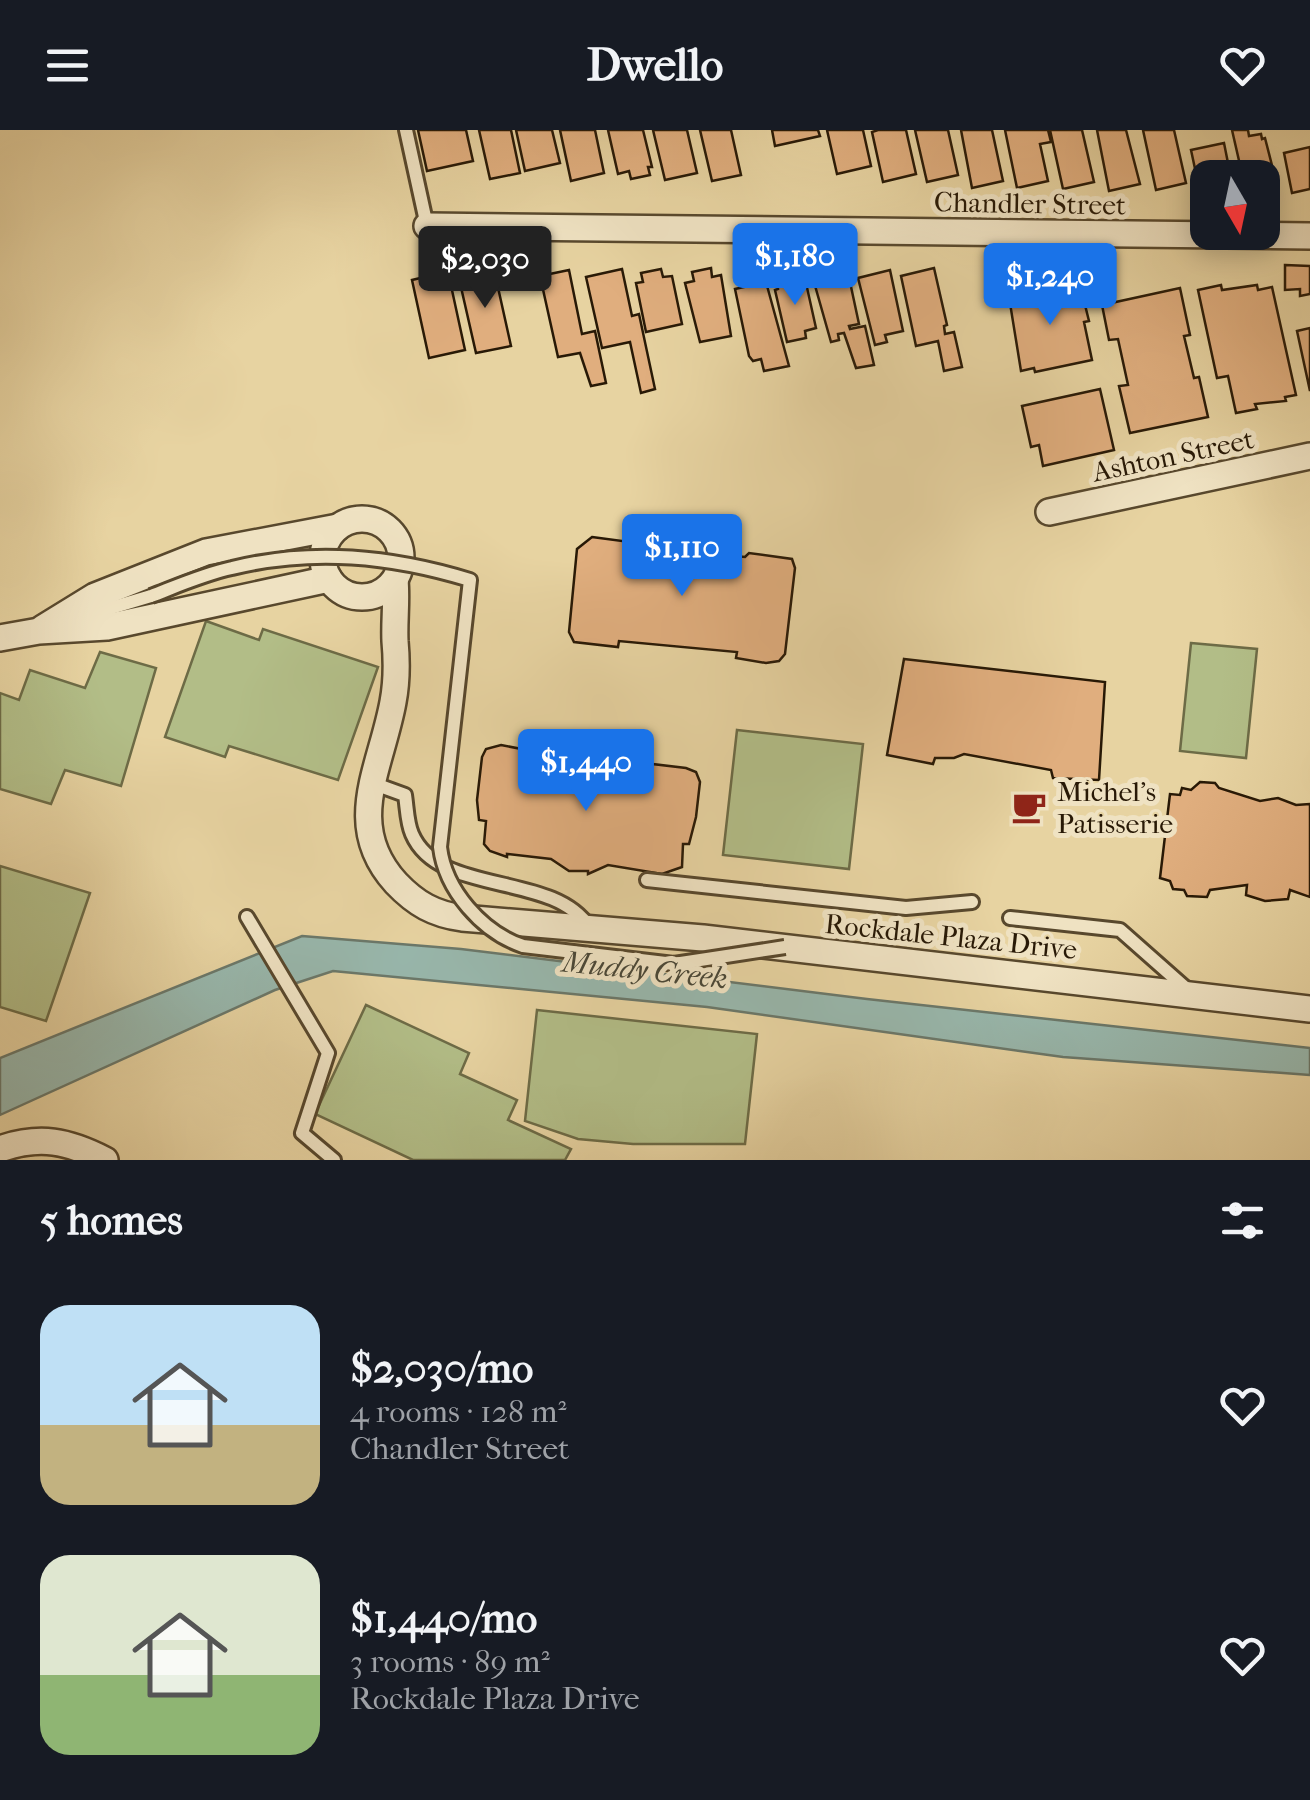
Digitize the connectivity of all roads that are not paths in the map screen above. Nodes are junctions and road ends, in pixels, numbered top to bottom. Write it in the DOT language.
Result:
graph roads {
  1 [pos="406,130"];
  2 [pos="427,226"];
  3 [pos="1310,236"];
  4 [pos="1310,456"];
  5 [pos="1049,512"];
  6 [pos="338,528"];
  7 [pos="329,579"];
  8 [pos="395,580"];
  9 [pos="366,597"];
  10 [pos="38,631"];
  11 [pos="0,638"];
  12 [pos="395,641"];
  13 [pos="372,783"];
  14 [pos="646,880"];
  15 [pos="972,902"];
  16 [pos="247,917"];
  17 [pos="1010,918"];
  18 [pos="592,930"];
  19 [pos="785,947"];
  20 [pos="1192,994"];
  21 [pos="1308,1008"];
  22 [pos="0,1149"];
  23 [pos="96,1156"];
  24 [pos="334,1160"];
  1 -- 2 [label="lane, Chandler Street"];
  2 -- 3 [label="street, Chandler Street"];
  4 -- 5 [label="street, Ashton Street"];
  6 -- 7 [label="street"];
  6 -- 8 [label="street"];
  6 -- 10 [label="street"];
  7 -- 9 [label="street"];
  7 -- 10 [label="street"];
  8 -- 9 [label="street"];
  8 -- 12 [label="street, Rockdale Plaza Drive"];
  9 -- 12 [label="street"];
  10 -- 11 [label="street"];
  10 -- 19 [label="lane, bridge"];
  12 -- 13 [label="street, Rockdale Plaza Drive"];
  13 -- 18 [label="lane"];
  13 -- 18 [label="street, Rockdale Plaza Drive"];
  14 -- 15 [label="lane"];
  16 -- 24 [label="lane"];
  17 -- 20 [label="lane"];
  18 -- 19 [label="street, Rockdale Plaza Drive"];
  19 -- 20 [label="street, Rockdale Plaza Drive"];
  20 -- 21 [label="street, Rockdale Plaza Drive"];
  22 -- 23 [label="street"];
}
